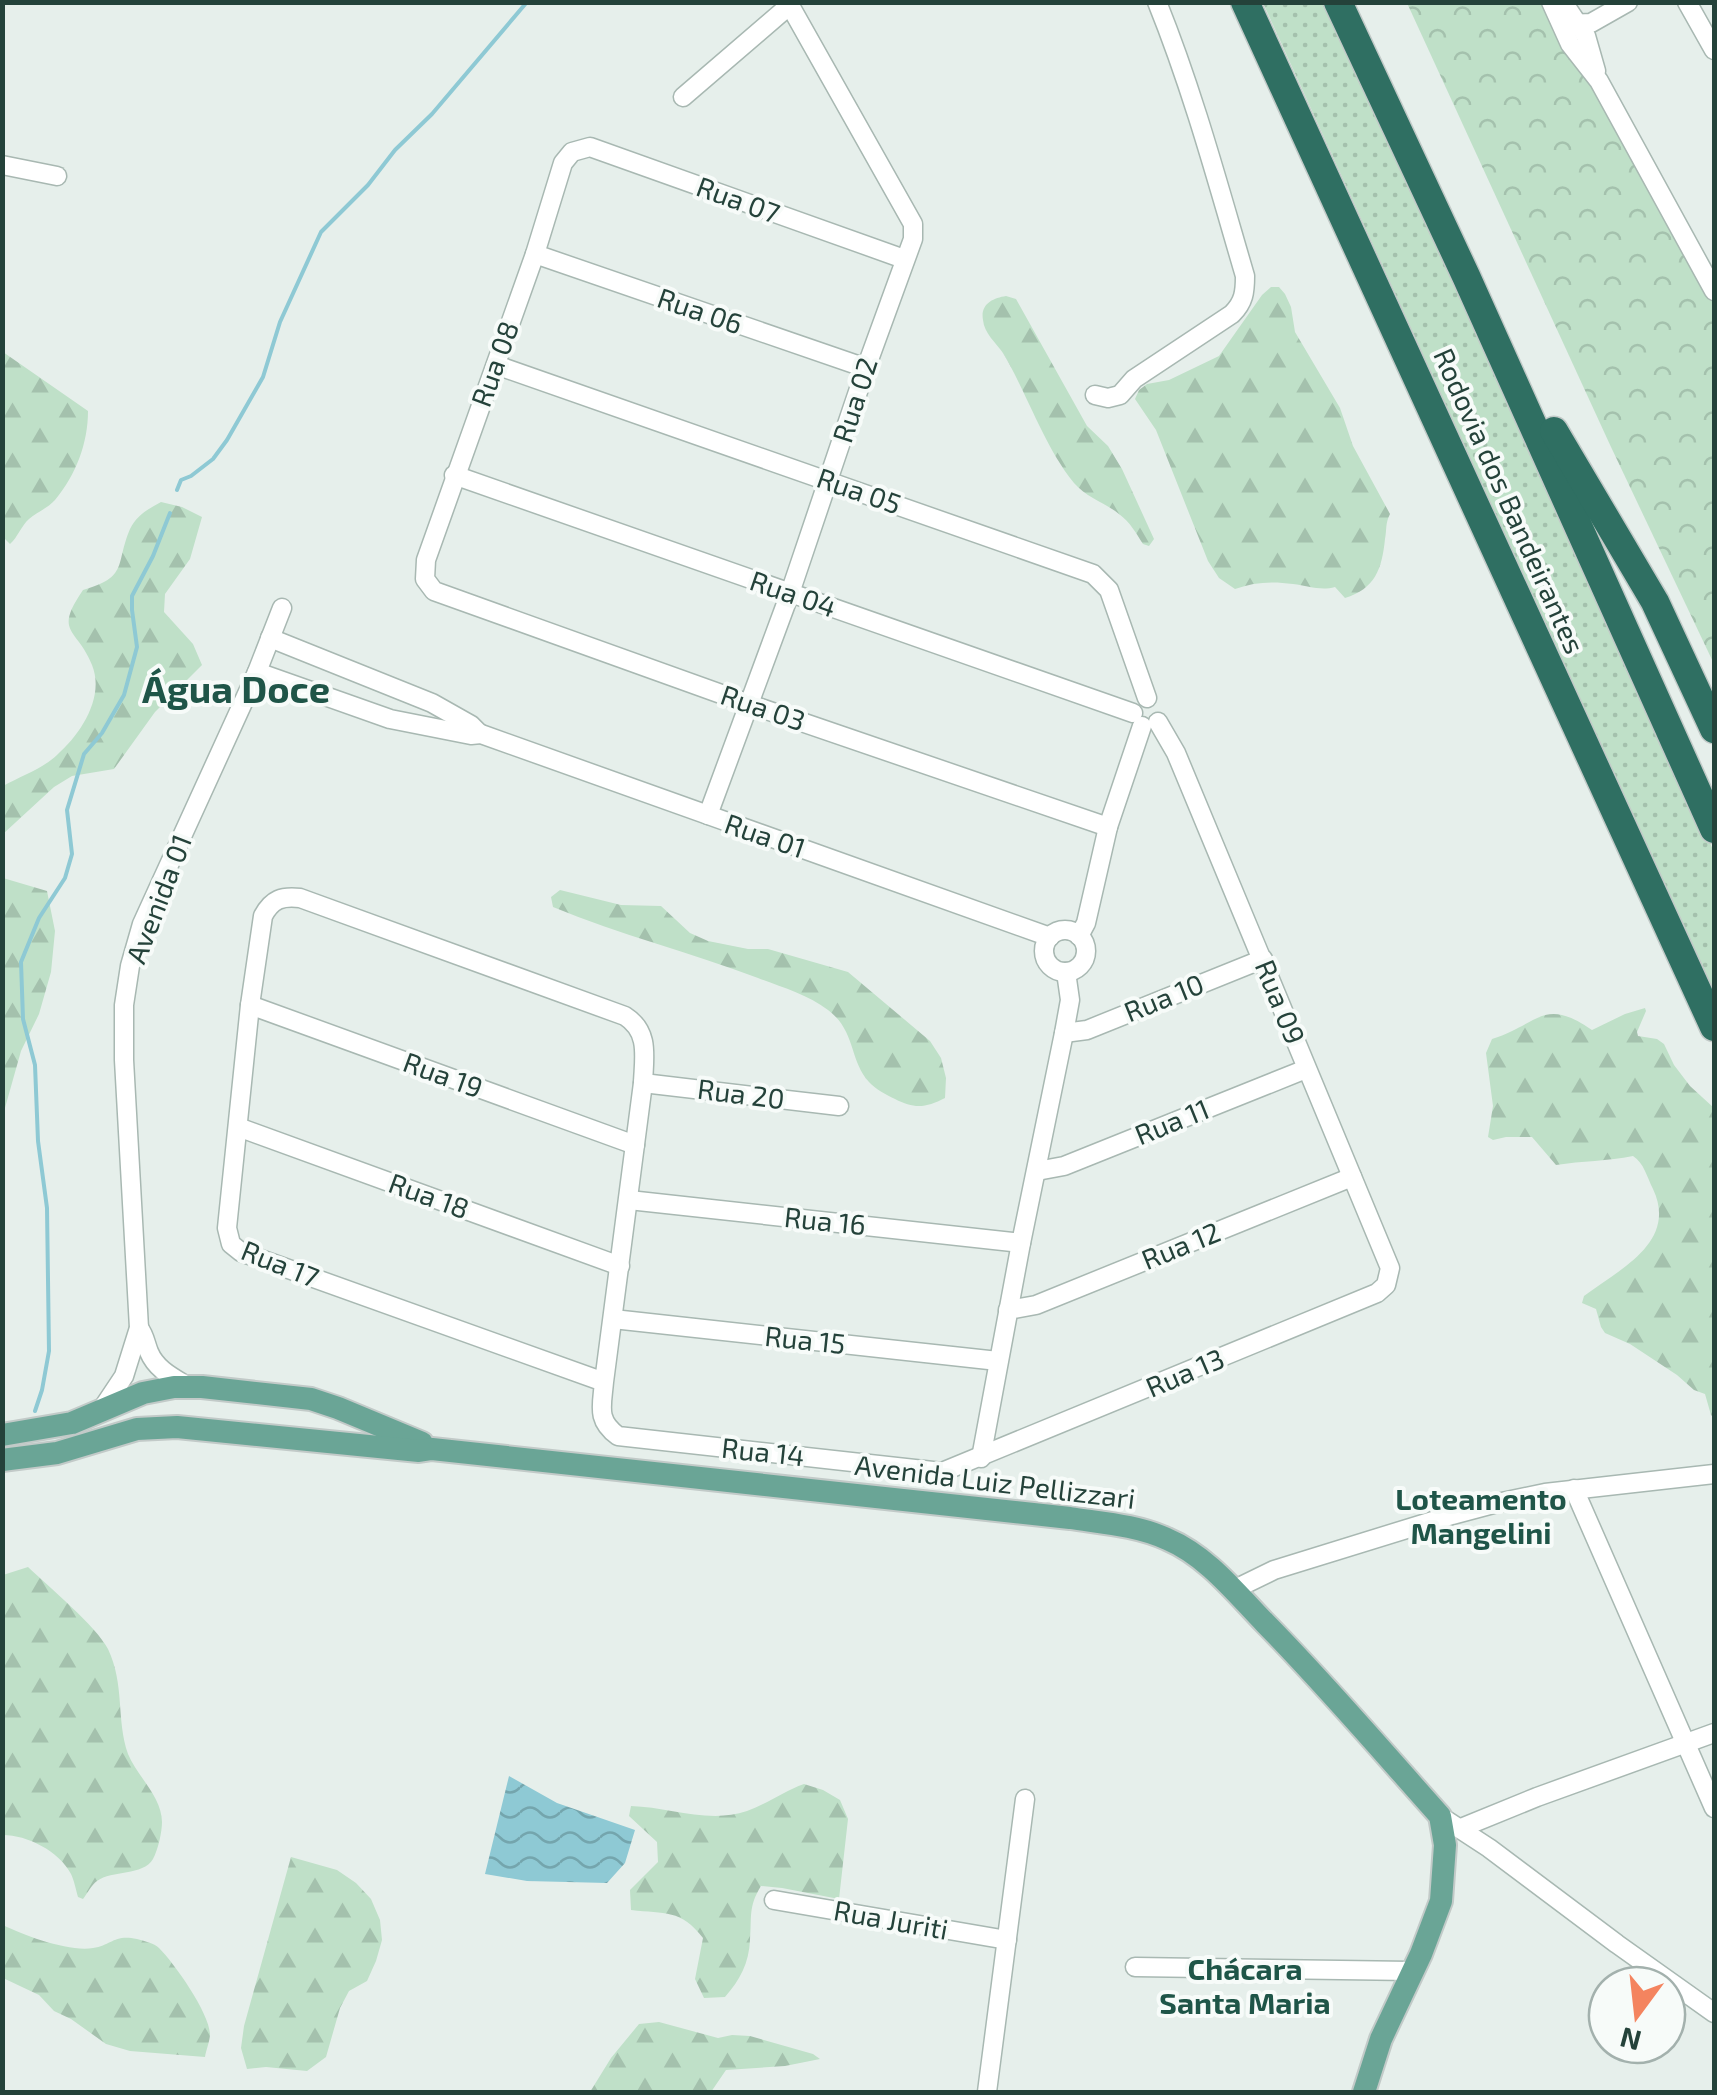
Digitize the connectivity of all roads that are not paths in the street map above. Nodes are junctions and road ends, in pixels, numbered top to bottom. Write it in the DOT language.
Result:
graph roads {
  1 [pos="1157,2"];
  2 [pos="1245,2"];
  3 [pos="1338,2"];
  4 [pos="1550,2"];
  5 [pos="1563,2"];
  6 [pos="1628,2"];
  7 [pos="1687,2"];
  8 [pos="789,4"];
  9 [pos="1578,31"];
  10 [pos="1714,50"];
  11 [pos="683,98"];
  12 [pos="572,152"];
  13 [pos="2,165"];
  14 [pos="56,176"];
  15 [pos="535,254"];
  16 [pos="904,259"];
  17 [pos="1466,276"];
  18 [pos="1714,291"];
  19 [pos="496,364"];
  20 [pos="866,368"];
  21 [pos="1095,395"];
  22 [pos="454,475"];
  23 [pos="829,480"];
  24 [pos="425,579"];
  25 [pos="790,593"];
  26 [pos="282,608"];
  27 [pos="270,638"];
  28 [pos="350,670"];
  29 [pos="257,672"];
  30 [pos="398,688"];
  31 [pos="1146,698"];
  32 [pos="339,701"];
  33 [pos="432,704"];
  34 [pos="749,704"];
  35 [pos="390,719"];
  36 [pos="1144,720"];
  37 [pos="426,727"];
  38 [pos="1714,729"];
  39 [pos="481,734"];
  40 [pos="708,816"];
  41 [pos="1108,827"];
  42 [pos="1714,829"];
  43 [pos="1080,936"];
  44 [pos="1050,937"];
  45 [pos="1262,958"];
  46 [pos="1066,972"];
  47 [pos="250,1005"];
  48 [pos="1714,1027"];
  49 [pos="1064,1033"];
  50 [pos="1306,1068"];
  51 [pos="643,1083"];
  52 [pos="839,1106"];
  53 [pos="238,1127"];
  54 [pos="635,1145"];
  55 [pos="1037,1171"];
  56 [pos="1352,1177"];
  57 [pos="629,1200"];
  58 [pos="1020,1243"];
  59 [pos="620,1266"];
  60 [pos="1386,1285"];
  61 [pos="1008,1310"];
  62 [pos="613,1319"];
  63 [pos="139,1328"];
  64 [pos="998,1361"];
  65 [pos="604,1382"];
  66 [pos="188,1386"];
  67 [pos="326,1404"];
  68 [pos="102,1409"];
  69 [pos="2,1435"];
  70 [pos="313,1442"];
  71 [pos="432,1449"];
  72 [pos="981,1458"];
  73 [pos="2,1460"];
  74 [pos="1714,1474"];
  75 [pos="1574,1489"];
  76 [pos="1233,1590"];
  77 [pos="1714,1733"];
  78 [pos="1684,1742"];
  79 [pos="1025,1799"];
  80 [pos="1714,1808"];
  81 [pos="1440,1816"];
  82 [pos="1461,1828"];
  83 [pos="774,1900"];
  84 [pos="1007,1940"];
  85 [pos="1135,1967"];
  86 [pos="1411,1971"];
  87 [pos="1714,2013"];
  88 [pos="987,2092"];
  89 [pos="1364,2092"];
  1 -- 21 [label="street"];
  2 -- 48 [label="highway, Rodovia dos Bandeirantes"];
  3 -- 17 [label="highway, Rodovia dos Bandeirantes"];
  4 -- 9 [label="street"];
  5 -- 9 [label="street"];
  6 -- 9 [label="street"];
  7 -- 10 [label="street"];
  8 -- 11 [label="street"];
  8 -- 16 [label="street, Rua 02"];
  9 -- 18 [label="street"];
  12 -- 15 [label="street, Rua 08"];
  12 -- 16 [label="street, Rua 07"];
  13 -- 14 [label="street"];
  15 -- 19 [label="street, Rua 08"];
  15 -- 20 [label="street, Rua 06"];
  16 -- 20 [label="street, Rua 02"];
  17 -- 38 [label="highway"];
  17 -- 42 [label="highway, Rodovia dos Bandeirantes"];
  19 -- 22 [label="street, Rua 08"];
  19 -- 23 [label="street, Rua 05"];
  20 -- 23 [label="street, Rua 02"];
  22 -- 24 [label="street, Rua 08"];
  22 -- 25 [label="street, Rua 04"];
  23 -- 25 [label="street, Rua 02"];
  23 -- 31 [label="street, Rua 05"];
  24 -- 34 [label="street, Rua 03"];
  25 -- 34 [label="street, Rua 02"];
  25 -- 36 [label="street, Rua 04"];
  26 -- 27 [label="street, Avenida 01"];
  27 -- 28 [label="street"];
  27 -- 29 [label="street, Avenida 01"];
  28 -- 30 [label="street"];
  28 -- 32 [label="street"];
  29 -- 32 [label="street"];
  29 -- 63 [label="street, Avenida 01"];
  30 -- 33 [label="street"];
  30 -- 35 [label="street"];
  31 -- 36 [label="street"];
  31 -- 36 [label="street, Rua 05"];
  32 -- 35 [label="street"];
  33 -- 37 [label="street"];
  33 -- 39 [label="street"];
  34 -- 40 [label="street, Rua 02"];
  34 -- 41 [label="street, Rua 03"];
  35 -- 37 [label="street"];
  36 -- 41 [label="street"];
  36 -- 45 [label="street, Rua 09"];
  37 -- 39 [label="street"];
  39 -- 40 [label="street, Rua 01"];
  40 -- 44 [label="street, Rua 01"];
  41 -- 43 [label="street"];
  43 -- 44 [label="street"];
  43 -- 46 [label="street"];
  44 -- 46 [label="street"];
  45 -- 49 [label="street, Rua 10"];
  45 -- 50 [label="street, Rua 09"];
  46 -- 49 [label="street"];
  47 -- 51 [label="street, Rua 17"];
  47 -- 53 [label="street, Rua 17"];
  47 -- 54 [label="street, Rua 19"];
  49 -- 55 [label="street"];
  50 -- 55 [label="street, Rua 11"];
  50 -- 56 [label="street, Rua 09"];
  51 -- 52 [label="street, Rua 20"];
  51 -- 54 [label="street"];
  53 -- 59 [label="street, Rua 18"];
  53 -- 65 [label="street, Rua 17"];
  54 -- 57 [label="street"];
  55 -- 58 [label="street"];
  56 -- 60 [label="street, Rua 09"];
  56 -- 61 [label="street, Rua 12"];
  57 -- 58 [label="street, Rua 16"];
  57 -- 59 [label="street"];
  58 -- 61 [label="street"];
  59 -- 62 [label="street"];
  60 -- 72 [label="street, Rua 13"];
  61 -- 64 [label="street"];
  62 -- 64 [label="street, Rua 15"];
  62 -- 65 [label="street"];
  63 -- 66 [label="street, Avenida 01"];
  63 -- 68 [label="street, Avenida 01"];
  64 -- 72 [label="street"];
  65 -- 72 [label="street, Rua 14"];
  66 -- 67 [label="main road, Avenida Luiz Pellizzari"];
  66 -- 68 [label="main road, Avenida Luiz Pellizzari"];
  67 -- 70 [label="main road"];
  67 -- 71 [label="main road, Avenida Luiz Pellizzari"];
  68 -- 69 [label="main road, Avenida Luiz Pellizzari"];
  70 -- 71 [label="main road, Avenida Luiz Pellizzari"];
  70 -- 73 [label="main road, Avenida Luiz Pellizzari"];
  71 -- 76 [label="main road, Avenida Luiz Pellizzari"];
  74 -- 75 [label="street"];
  75 -- 76 [label="street"];
  75 -- 78 [label="street"];
  76 -- 81 [label="main road, Avenida Luiz Pellizzari"];
  77 -- 78 [label="street"];
  78 -- 80 [label="street"];
  78 -- 82 [label="street"];
  79 -- 84 [label="street"];
  81 -- 82 [label="street"];
  81 -- 86 [label="main road"];
  82 -- 87 [label="street"];
  83 -- 84 [label="street, Rua Juriti"];
  84 -- 88 [label="street"];
  85 -- 86 [label="street"];
  86 -- 89 [label="main road"];
}
